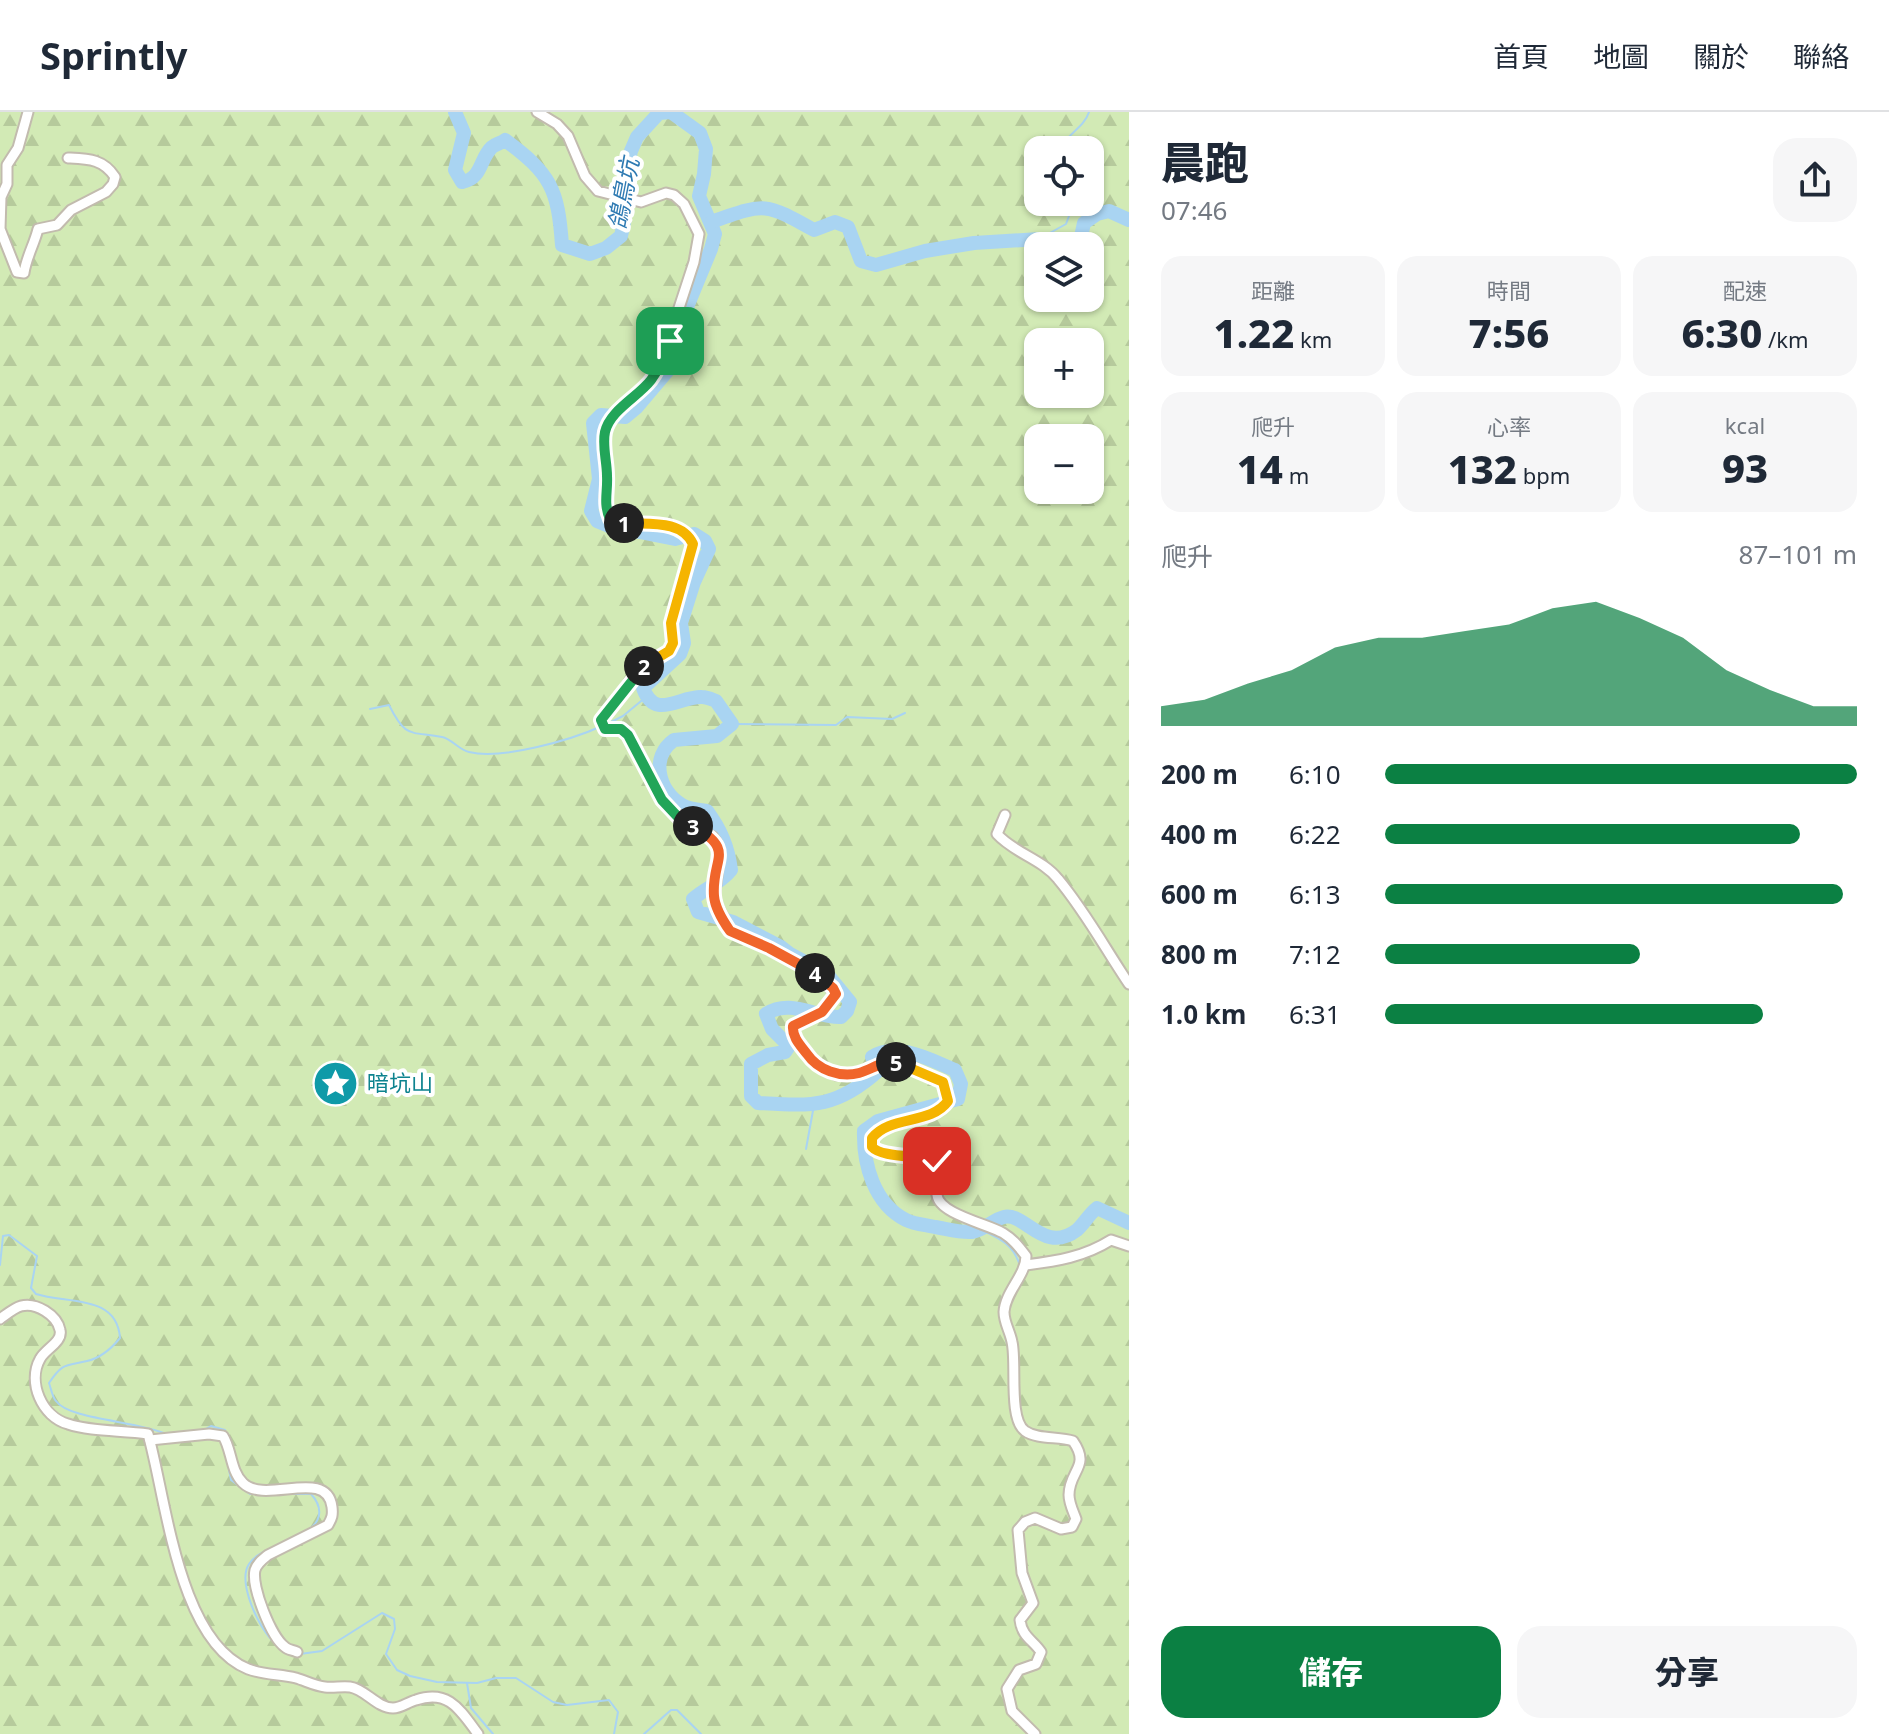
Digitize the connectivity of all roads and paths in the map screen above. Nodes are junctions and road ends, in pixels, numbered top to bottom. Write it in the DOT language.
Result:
graph roads {
  1 [pos="28,112"];
  2 [pos="537,112"];
  3 [pos="68,158"];
  4 [pos="1005,815"];
  5 [pos="1129,984"];
  6 [pos="1129,1246"];
  7 [pos="1026,1265"];
  8 [pos="0,1319"];
  9 [pos="150,1440"];
  10 [pos="297,1652"];
  11 [pos="478,1734"];
  12 [pos="1035,1734"];
  1 -- 3 [label="street"];
  2 -- 7 [label="street"];
  4 -- 5 [label="street"];
  6 -- 7 [label="street"];
  7 -- 12 [label="street"];
  8 -- 9 [label="street"];
  9 -- 10 [label="street"];
  9 -- 11 [label="street"];
}
